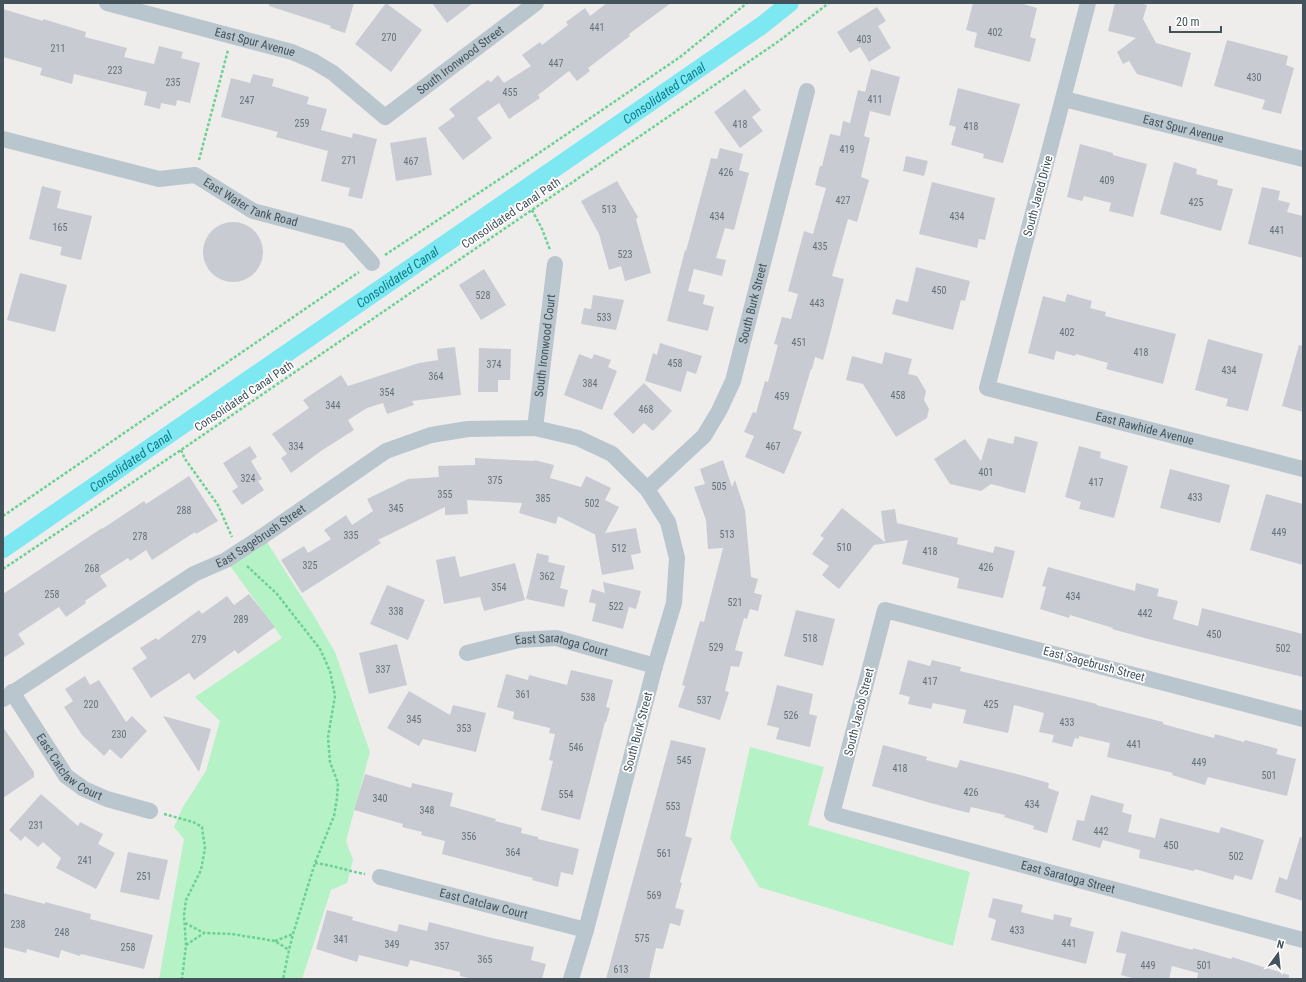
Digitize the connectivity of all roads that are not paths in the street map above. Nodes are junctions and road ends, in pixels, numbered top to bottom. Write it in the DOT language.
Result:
graph roads {
  1 [pos="107,3"];
  2 [pos="536,3"];
  3 [pos="1088,3"];
  4 [pos="807,91"];
  5 [pos="1064,99"];
  6 [pos="385,117"];
  7 [pos="3,139"];
  8 [pos="1303,159"];
  9 [pos="372,263"];
  10 [pos="555,264"];
  11 [pos="988,388"];
  12 [pos="535,428"];
  13 [pos="1303,469"];
  14 [pos="647,489"];
  15 [pos="885,610"];
  16 [pos="467,653"];
  17 [pos="655,666"];
  18 [pos="8,696"];
  19 [pos="1303,719"];
  20 [pos="150,811"];
  21 [pos="832,814"];
  22 [pos="380,877"];
  23 [pos="586,930"];
  24 [pos="1303,940"];
  25 [pos="571,979"];
  1 -- 6 [label="street, East Spur Avenue"];
  2 -- 6 [label="street, South Ironwood Street"];
  3 -- 5 [label="street, South Jared Drive"];
  4 -- 14 [label="street, South Burk Street"];
  5 -- 8 [label="street, East Spur Avenue"];
  5 -- 11 [label="street, South Jared Drive"];
  7 -- 9 [label="street, East Water Tank Road"];
  10 -- 12 [label="street, South Ironwood Court"];
  11 -- 13 [label="street, East Rawhide Avenue"];
  12 -- 14 [label="street, South Burk Street"];
  12 -- 18 [label="street, East Sagebrush Street"];
  14 -- 17 [label="street, South Burk Street"];
  15 -- 19 [label="street, East Sagebrush Street"];
  15 -- 21 [label="street, South Jacob Street"];
  16 -- 17 [label="street, East Saratoga Court"];
  17 -- 23 [label="street, South Burk Street"];
  18 -- 20 [label="street, East Catclaw Court"];
  21 -- 24 [label="street, East Saratoga Street"];
  22 -- 23 [label="street, East Catclaw Court"];
  23 -- 25 [label="street, South Burk Street"];
}
